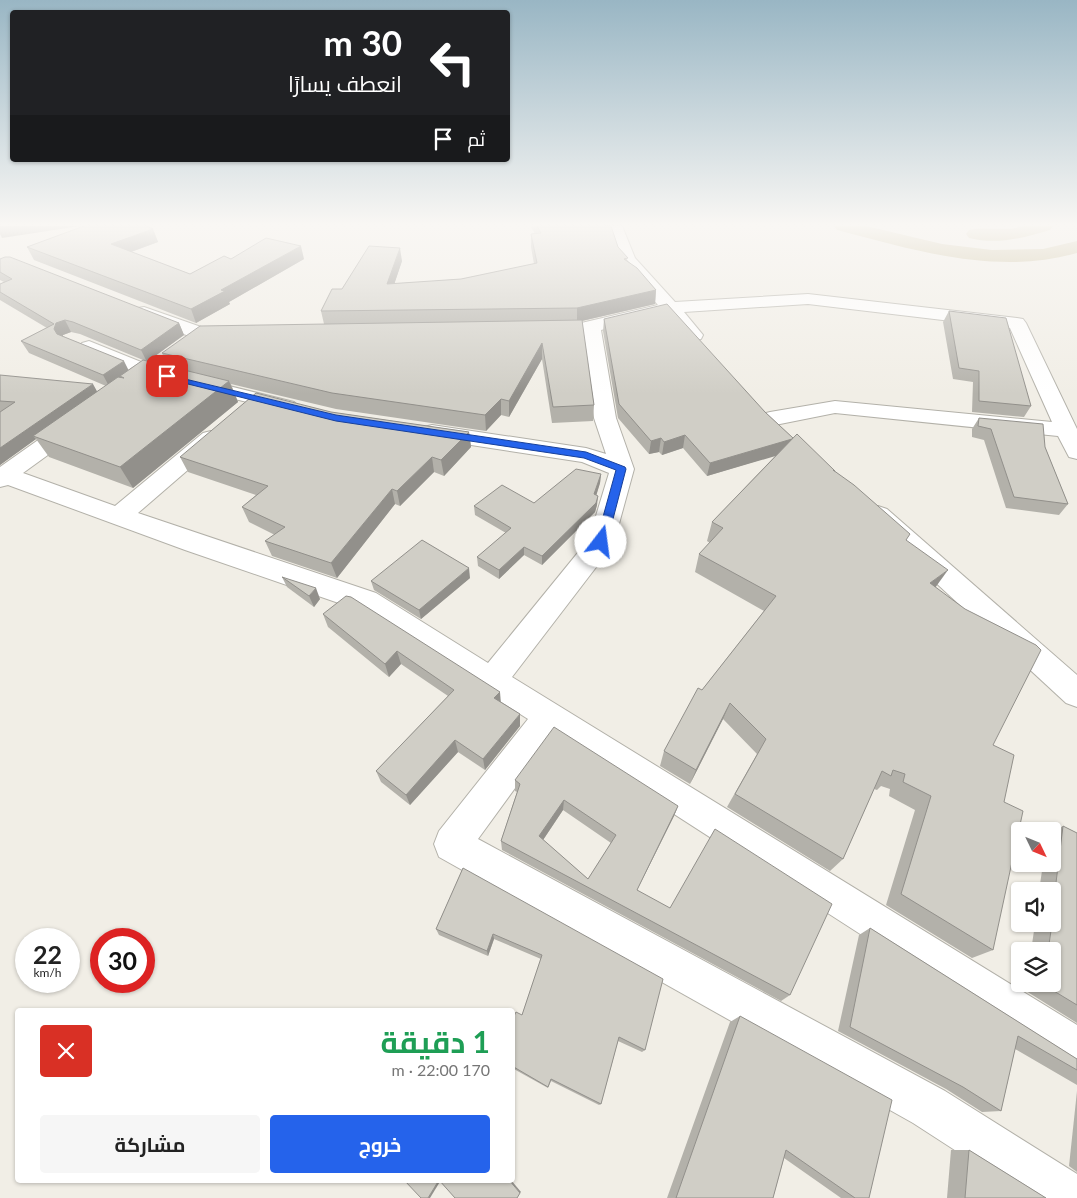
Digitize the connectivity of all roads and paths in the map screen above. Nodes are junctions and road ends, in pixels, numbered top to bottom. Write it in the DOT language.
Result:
graph roads {
  1 [pos="647,282"];
  2 [pos="129,306"];
  3 [pos="670,308"];
  4 [pos="591,327"];
  5 [pos="528,331"];
  6 [pos="251,334"];
  7 [pos="72,340"];
  8 [pos="187,345"];
  9 [pos="710,353"];
  10 [pos="141,378"];
  11 [pos="258,398"];
  12 [pos="310,412"];
  13 [pos="85,418"];
  14 [pos="413,430"];
  15 [pos="1067,430"];
  16 [pos="792,439"];
  17 [pos="1077,452"];
  18 [pos="622,469"];
  19 [pos="3,477"];
  20 [pos="864,503"];
  21 [pos="119,516"];
  22 [pos="492,680"];
  23 [pos="1077,694"];
  24 [pos="549,716"];
  25 [pos="1077,1049"];
  26 [pos="1072,1198"];
  1 -- 3 [label="street"];
  2 -- 8 [label="street"];
  3 -- 4 [label="street"];
  3 -- 9 [label="street"];
  3 -- 15 [label="street"];
  4 -- 5 [label="street"];
  4 -- 18 [label="street"];
  6 -- 8 [label="street"];
  7 -- 10 [label="street"];
  8 -- 10 [label="street"];
  10 -- 11 [label="street"];
  11 -- 12 [label="street"];
  11 -- 21 [label="street"];
  13 -- 19 [label="street"];
  14 -- 18 [label="street"];
  15 -- 16 [label="street"];
  15 -- 17 [label="street"];
  18 -- 22 [label="street"];
  19 -- 21 [label="street"];
  20 -- 23 [label="street"];
  21 -- 22 [label="street"];
  22 -- 24 [label="street"];
  24 -- 25 [label="street"];
  24 -- 26 [label="street"];
}
